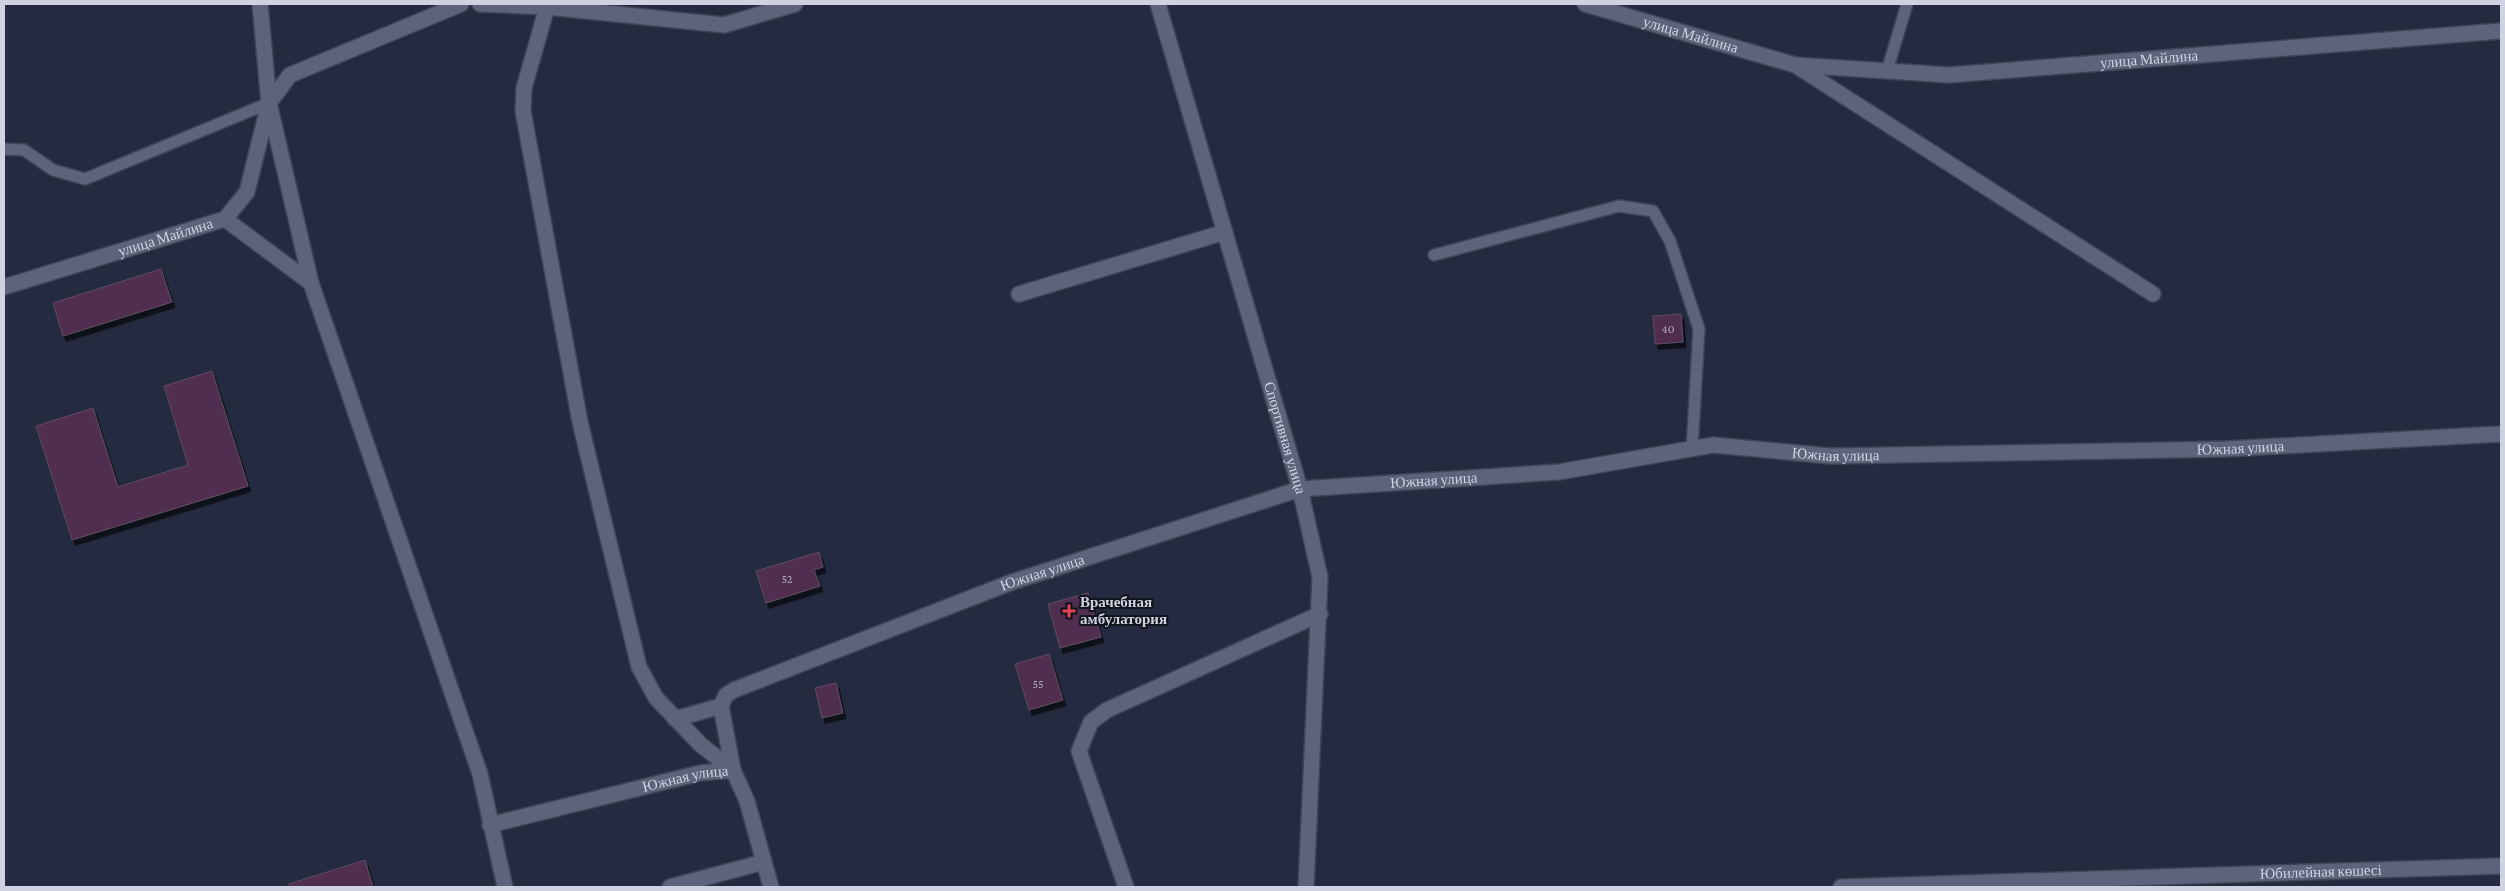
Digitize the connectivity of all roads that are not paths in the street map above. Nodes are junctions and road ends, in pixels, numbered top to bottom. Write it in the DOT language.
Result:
graph roads {
  1 [pos="260,4"];
  2 [pos="462,4"];
  3 [pos="480,4"];
  4 [pos="795,4"];
  5 [pos="1158,4"];
  6 [pos="1585,4"];
  7 [pos="1907,4"];
  8 [pos="544,5"];
  9 [pos="2501,31"];
  10 [pos="1796,65"];
  11 [pos="1887,71"];
  12 [pos="269,103"];
  13 [pos="4,150"];
  14 [pos="225,219"];
  15 [pos="1225,232"];
  16 [pos="1434,255"];
  17 [pos="311,283"];
  18 [pos="4,287"];
  19 [pos="1019,294"];
  20 [pos="2153,294"];
  21 [pos="2501,434"];
  22 [pos="1692,449"];
  23 [pos="1300,488"];
  24 [pos="1320,614"];
  25 [pos="721,706"];
  26 [pos="675,719"];
  27 [pos="733,770"];
  28 [pos="490,825"];
  29 [pos="764,862"];
  30 [pos="2501,866"];
  31 [pos="505,887"];
  32 [pos="670,887"];
  33 [pos="771,887"];
  34 [pos="1126,887"];
  35 [pos="1306,887"];
  36 [pos="1841,887"];
  1 -- 12 [label="street"];
  2 -- 12 [label="street, улица Майлина"];
  3 -- 8 [label="street"];
  4 -- 8 [label="street"];
  5 -- 15 [label="street, Спортивная улица"];
  6 -- 10 [label="street, улица Майлина"];
  7 -- 11 [label="lane"];
  8 -- 26 [label="street"];
  9 -- 11 [label="street, улица Майлина"];
  10 -- 11 [label="street, улица Майлина"];
  10 -- 20 [label="street, улица Майлина"];
  12 -- 13 [label="lane"];
  12 -- 14 [label="street, улица Майлина"];
  12 -- 17 [label="street"];
  14 -- 17 [label="street"];
  14 -- 18 [label="street, улица Майлина"];
  15 -- 19 [label="street"];
  15 -- 23 [label="street, Спортивная улица"];
  16 -- 22 [label="lane"];
  17 -- 28 [label="street"];
  21 -- 22 [label="street, Южная улица"];
  22 -- 23 [label="street, Южная улица"];
  23 -- 24 [label="street, Спортивная улица"];
  23 -- 25 [label="street, Южная улица"];
  24 -- 34 [label="street"];
  24 -- 35 [label="street, Спортивная улица"];
  25 -- 26 [label="street"];
  25 -- 27 [label="street, Южная улица"];
  26 -- 27 [label="street"];
  27 -- 28 [label="street, Южная улица"];
  27 -- 29 [label="street"];
  28 -- 31 [label="street"];
  29 -- 32 [label="street"];
  29 -- 33 [label="street"];
  30 -- 36 [label="street, Юбилейная көшесі"];
}
